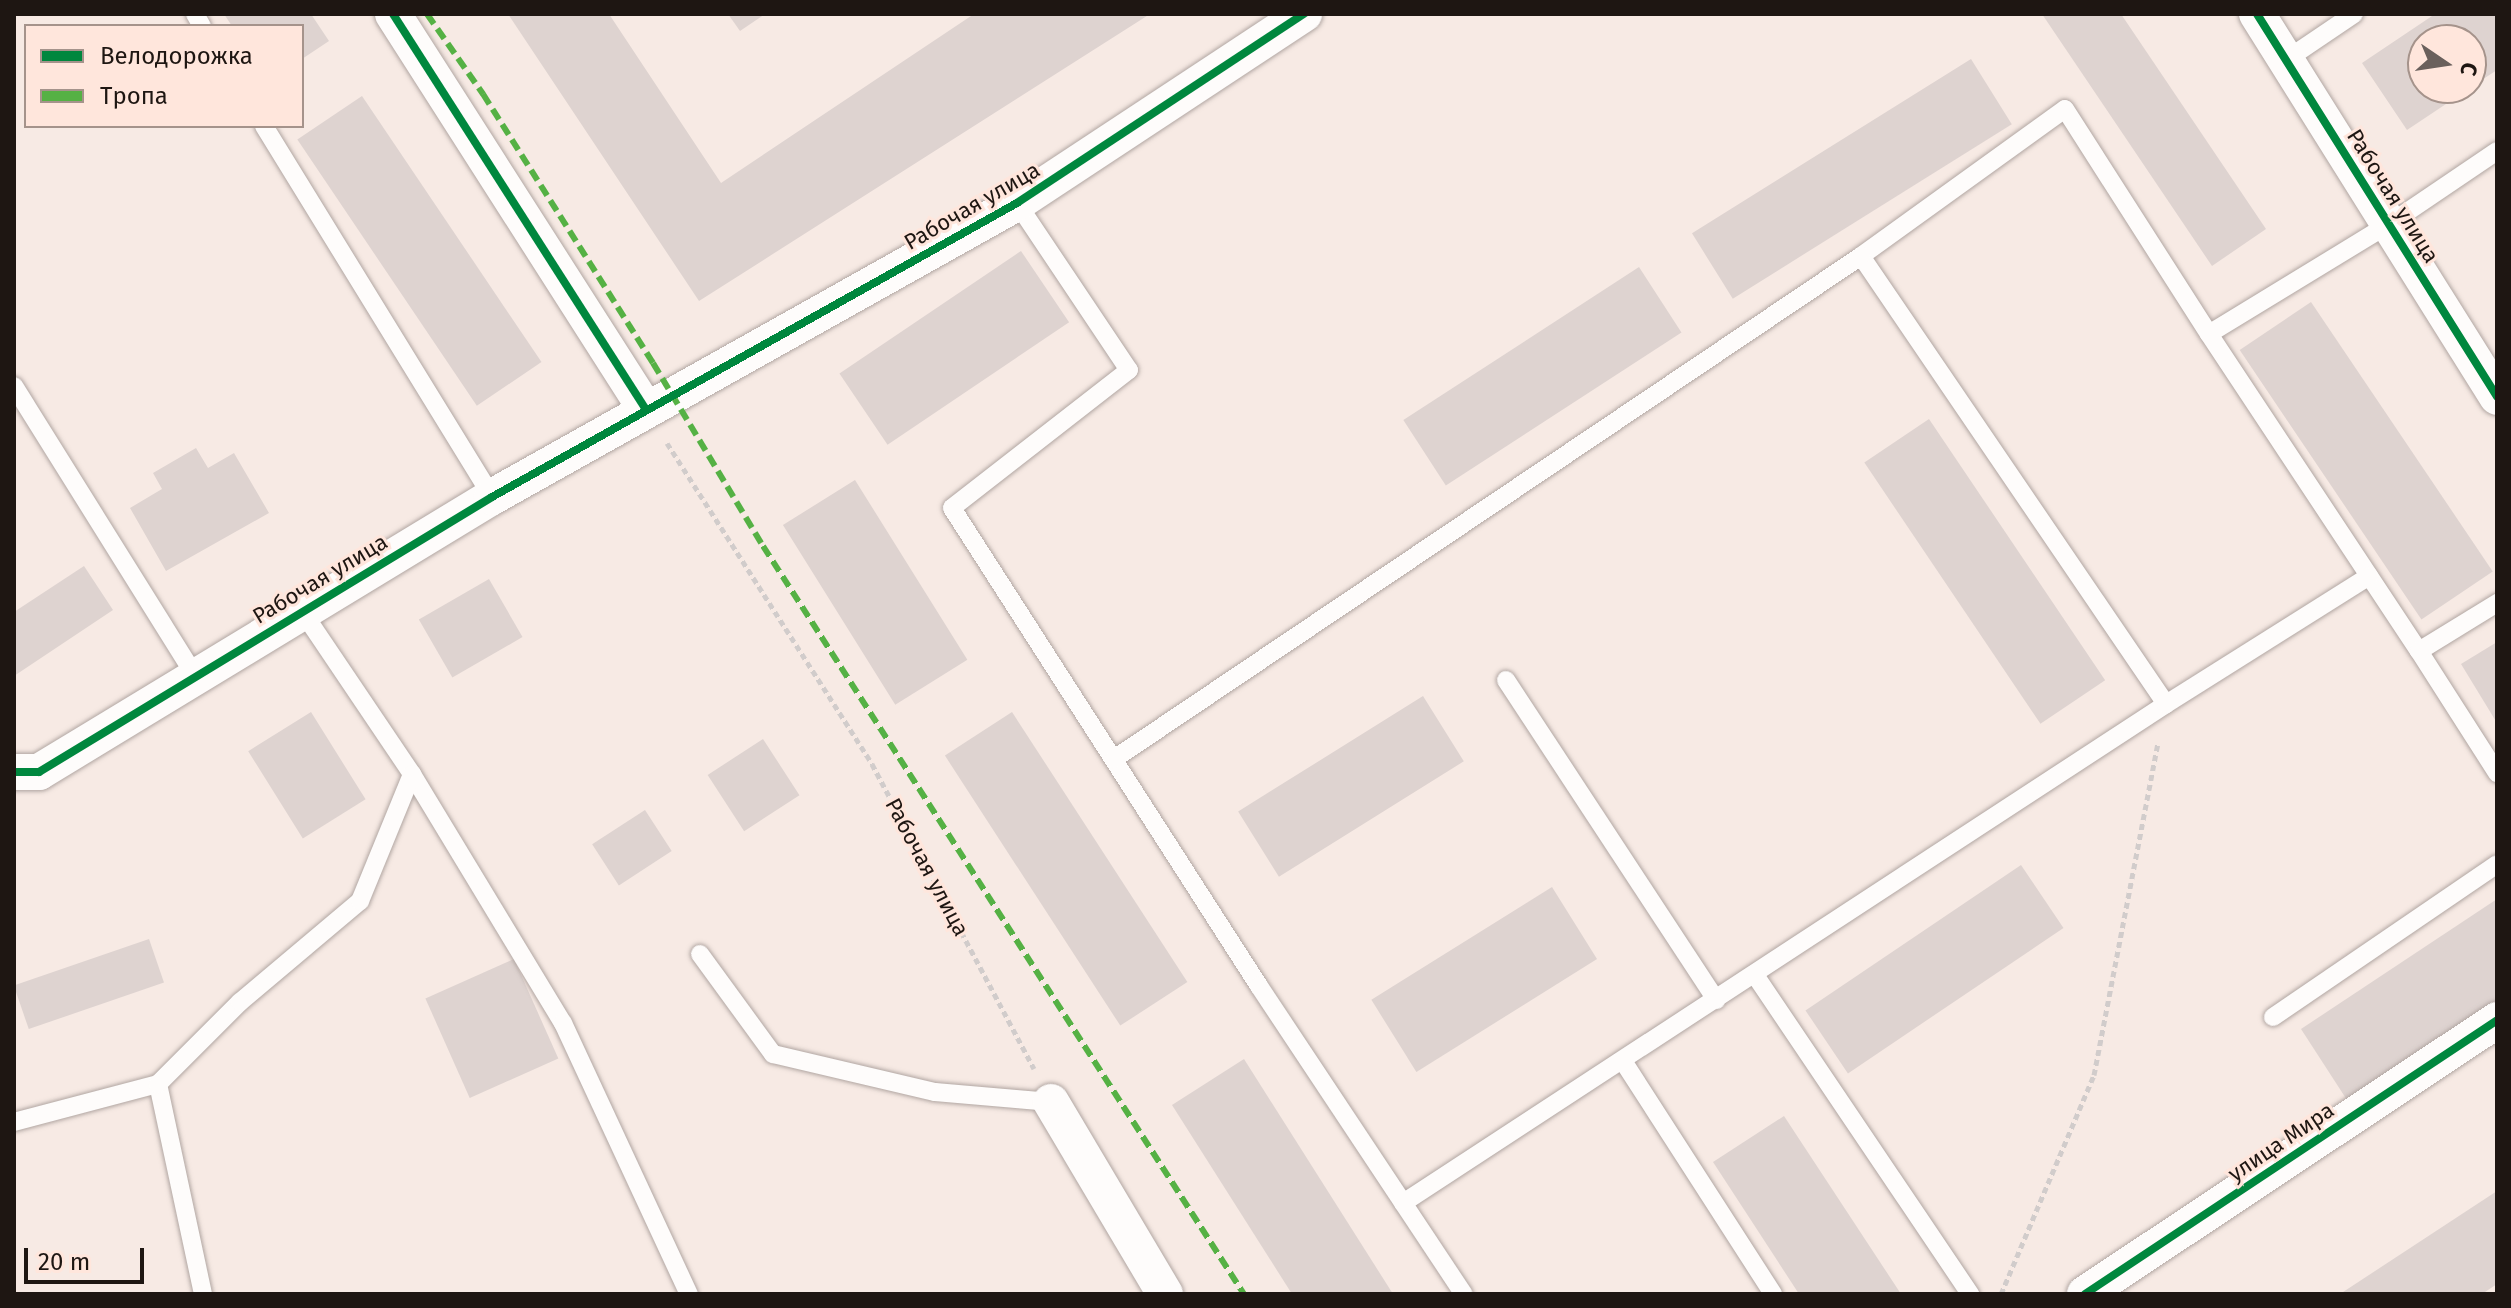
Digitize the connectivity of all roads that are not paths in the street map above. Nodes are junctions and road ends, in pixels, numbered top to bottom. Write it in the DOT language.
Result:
graph roads {
  1 [pos="393,14"];
  2 [pos="1304,14"];
  3 [pos="2257,14"];
  4 [pos="2354,14"];
  5 [pos="2286,60"];
  6 [pos="265,128"];
  7 [pos="2497,151"];
  8 [pos="1017,203"];
  9 [pos="2389,224"];
  10 [pos="1861,256"];
  11 [pos="2209,334"];
  12 [pos="14,386"];
  13 [pos="2497,397"];
  14 [pos="646,410"];
  15 [pos="492,497"];
  16 [pos="2369,576"];
  17 [pos="2497,603"];
  18 [pos="302,611"];
  19 [pos="2419,651"];
  20 [pos="195,676"];
  21 [pos="1506,680"];
  22 [pos="2166,704"];
  23 [pos="1114,759"];
  24 [pos="14,772"];
  25 [pos="2497,773"];
  26 [pos="412,774"];
  27 [pos="2497,864"];
  28 [pos="700,954"];
  29 [pos="1755,975"];
  30 [pos="1716,1000"];
  31 [pos="2273,1017"];
  32 [pos="2497,1020"];
  33 [pos="1623,1061"];
  34 [pos="158,1084"];
  35 [pos="1051,1102"];
  36 [pos="14,1122"];
  37 [pos="1403,1203"];
  38 [pos="203,1294"];
  39 [pos="689,1294"];
  40 [pos="1165,1294"];
  41 [pos="1464,1294"];
  42 [pos="1773,1294"];
  43 [pos="1970,1294"];
  44 [pos="2085,1294"];
  1 -- 14 [label="street"];
  2 -- 8 [label="street, Рабочая улица"];
  3 -- 5 [label="street, Рабочая улица"];
  4 -- 5 [label="lane"];
  5 -- 9 [label="street, Рабочая улица"];
  6 -- 15 [label="lane"];
  7 -- 9 [label="lane"];
  8 -- 14 [label="street, Рабочая улица"];
  8 -- 23 [label="lane"];
  9 -- 11 [label="lane"];
  9 -- 13 [label="street, Рабочая улица"];
  10 -- 11 [label="lane"];
  10 -- 22 [label="lane"];
  10 -- 23 [label="lane"];
  11 -- 16 [label="lane"];
  12 -- 20 [label="lane"];
  14 -- 15 [label="street, Рабочая улица"];
  15 -- 18 [label="street, Рабочая улица"];
  16 -- 19 [label="lane"];
  16 -- 22 [label="lane"];
  17 -- 19 [label="lane"];
  18 -- 20 [label="street, Рабочая улица"];
  18 -- 26 [label="lane"];
  19 -- 25 [label="lane"];
  20 -- 24 [label="street, Рабочая улица"];
  21 -- 30 [label="lane"];
  22 -- 29 [label="lane"];
  23 -- 37 [label="lane"];
  26 -- 34 [label="lane"];
  26 -- 39 [label="lane"];
  27 -- 31 [label="lane"];
  28 -- 35 [label="lane"];
  29 -- 30 [label="lane"];
  29 -- 43 [label="lane"];
  30 -- 33 [label="lane"];
  32 -- 44 [label="street, улица Мира"];
  33 -- 37 [label="lane"];
  33 -- 42 [label="lane"];
  34 -- 36 [label="lane"];
  34 -- 38 [label="lane"];
  35 -- 40 [label="street"];
  37 -- 41 [label="lane"];
}
